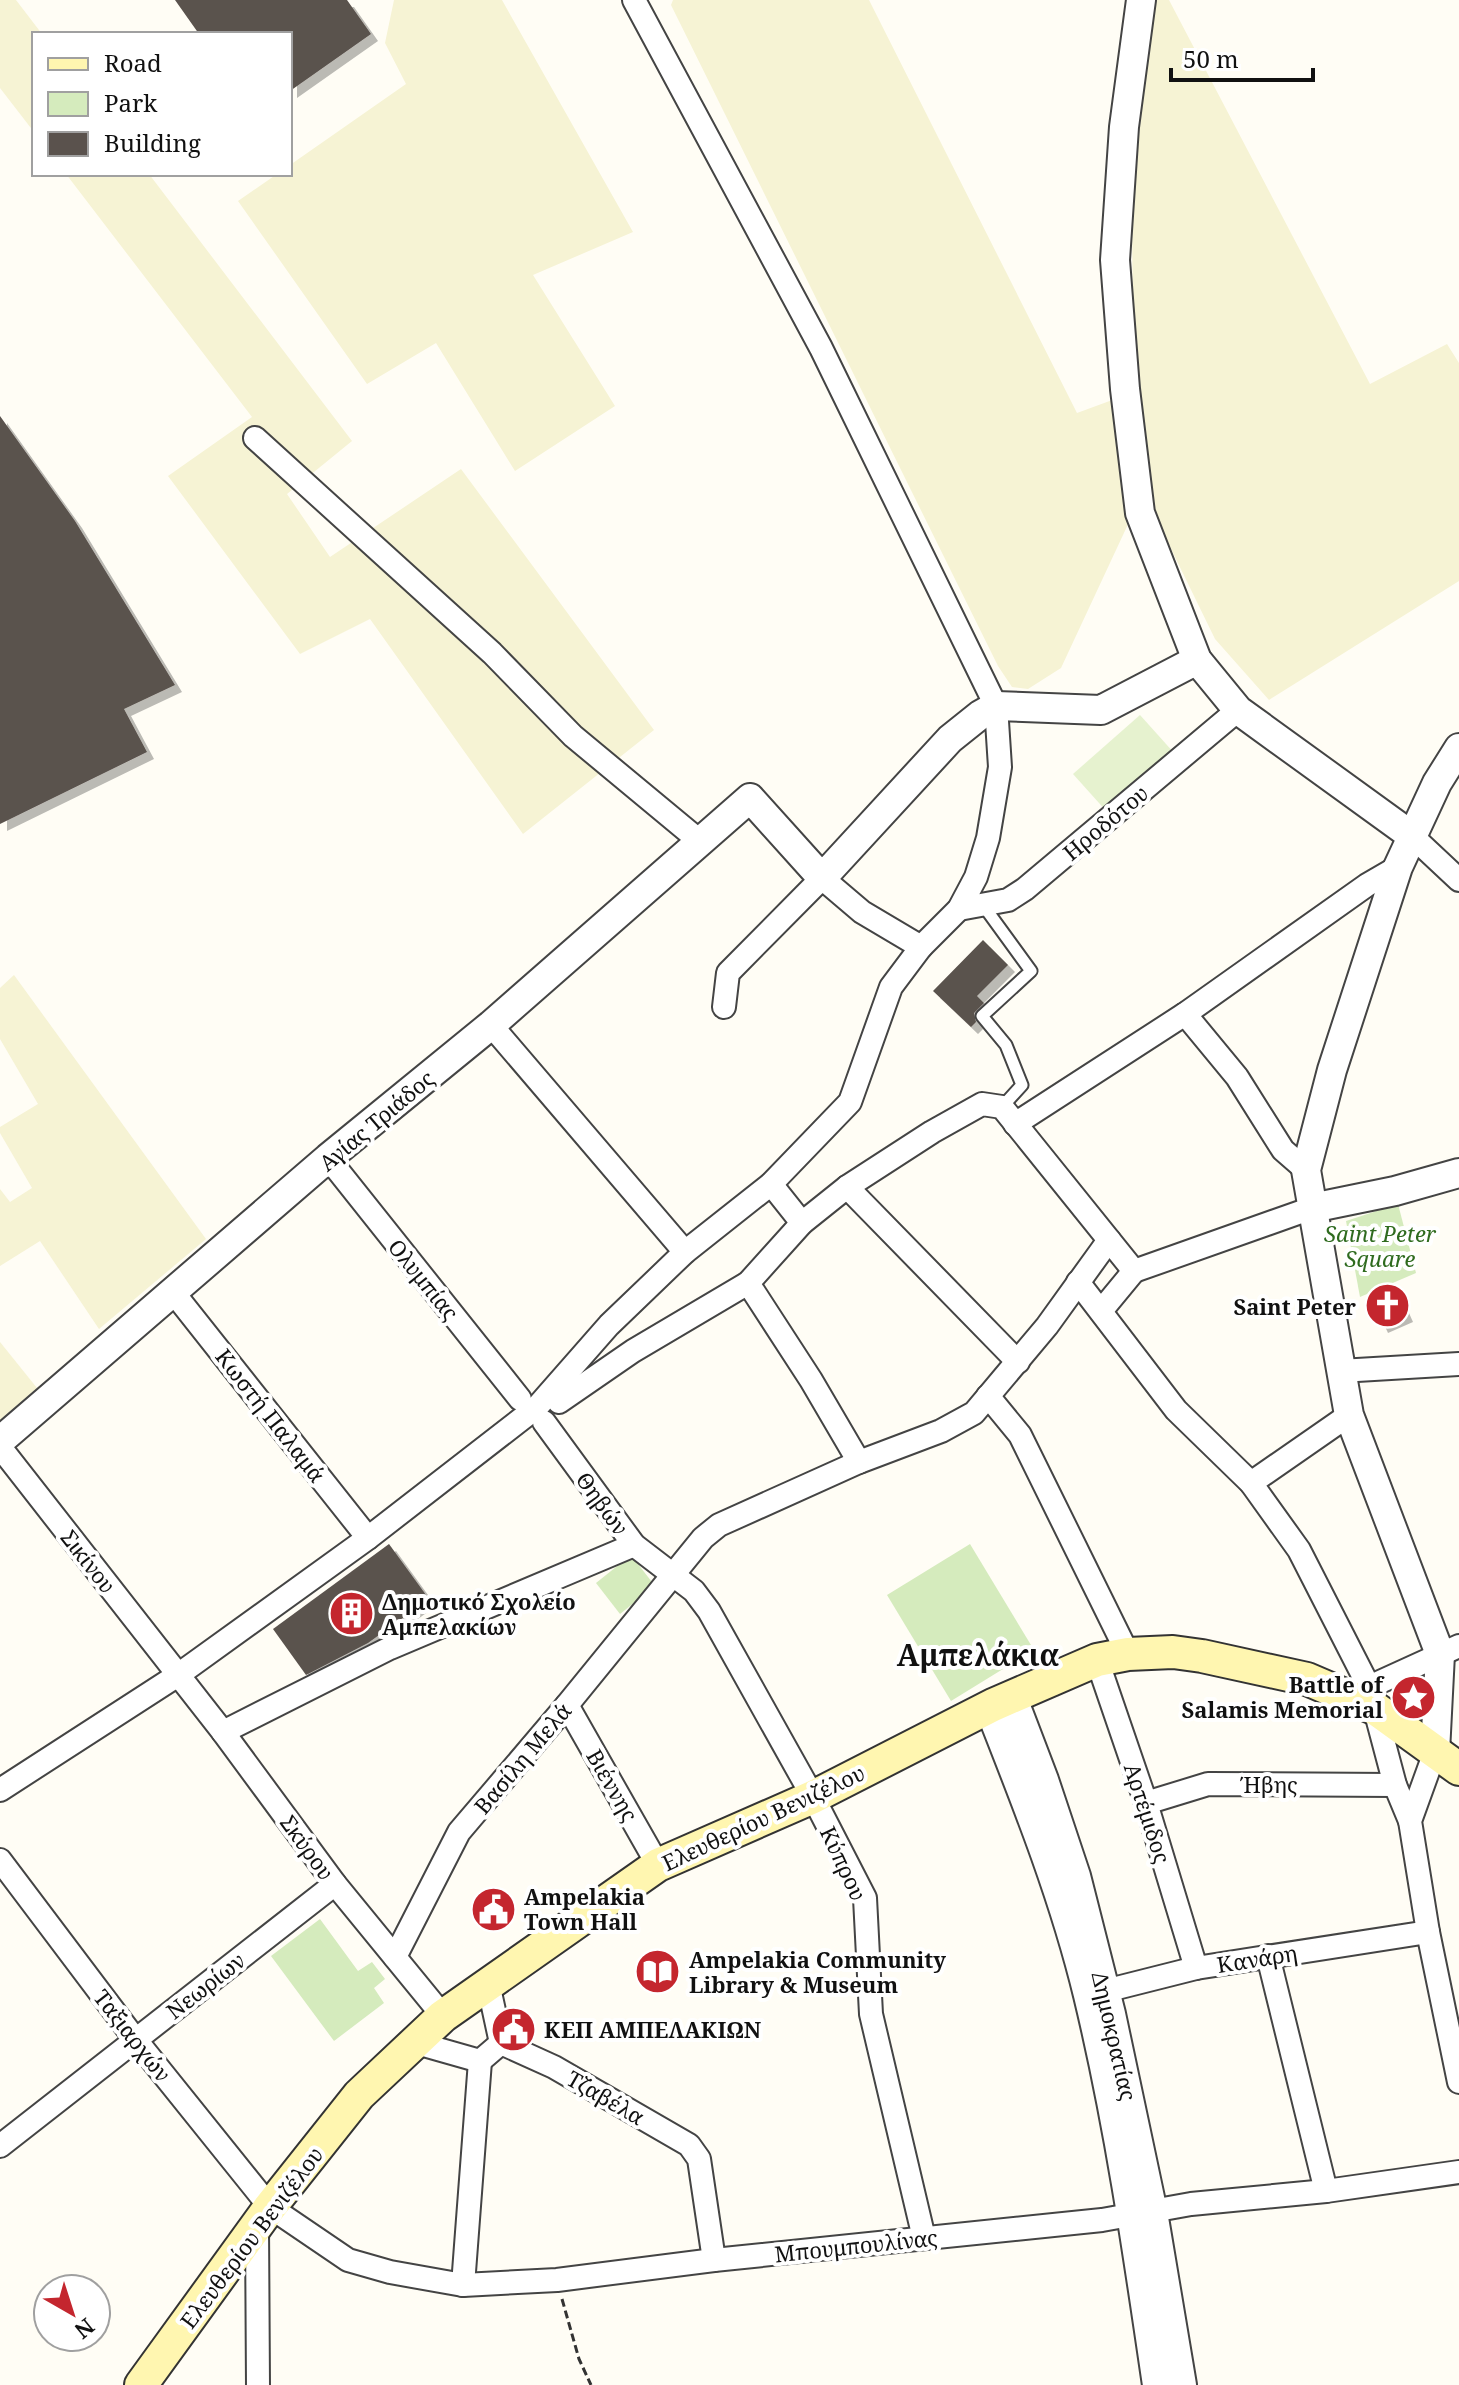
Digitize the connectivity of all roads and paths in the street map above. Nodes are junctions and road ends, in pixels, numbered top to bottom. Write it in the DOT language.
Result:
graph roads {
  1 [pos="634,0"];
  2 [pos="1141,0"];
  3 [pos="255,438"];
  4 [pos="1197,660"];
  5 [pos="996,706"];
  6 [pos="1238,710"];
  7 [pos="1459,748"];
  8 [pos="1412,836"];
  9 [pos="702,843"];
  10 [pos="1398,867"];
  11 [pos="822,878"];
  12 [pos="1459,880"];
  13 [pos="983,905"];
  14 [pos="959,909"];
  15 [pos="921,947"];
  16 [pos="724,1007"];
  17 [pos="1185,1014"];
  18 [pos="491,1025"];
  19 [pos="1009,1116"];
  20 [pos="328,1158"];
  21 [pos="1306,1170"];
  22 [pos="1459,1173"];
  23 [pos="771,1184"];
  24 [pos="847,1187"];
  25 [pos="1312,1208"];
  26 [pos="802,1223"];
  27 [pos="1109,1240"];
  28 [pos="685,1252"];
  29 [pos="1134,1271"];
  30 [pos="1078,1282"];
  31 [pos="748,1283"];
  32 [pos="173,1292"];
  33 [pos="1101,1311"];
  34 [pos="609,1325"];
  35 [pos="633,1351"];
  36 [pos="1018,1362"];
  37 [pos="1459,1364"];
  38 [pos="1340,1371"];
  39 [pos="988,1396"];
  40 [pos="520,1399"];
  41 [pos="559,1402"];
  42 [pos="1349,1415"];
  43 [pos="544,1422"];
  44 [pos="0,1444"];
  45 [pos="859,1462"];
  46 [pos="1251,1483"];
  47 [pos="368,1538"];
  48 [pos="634,1545"];
  49 [pos="673,1574"];
  50 [pos="1450,1650"];
  51 [pos="1128,1654"];
  52 [pos="1097,1660"];
  53 [pos="178,1675"];
  54 [pos="1372,1698"];
  55 [pos="1000,1701"];
  56 [pos="567,1705"];
  57 [pos="223,1732"];
  58 [pos="1447,1760"];
  59 [pos="1395,1785"];
  60 [pos="0,1790"];
  61 [pos="813,1797"];
  62 [pos="1146,1803"];
  63 [pos="1410,1821"];
  64 [pos="0,1860"];
  65 [pos="658,1865"];
  66 [pos="335,1884"];
  67 [pos="1428,1932"];
  68 [pos="1268,1956"];
  69 [pos="395,1957"];
  70 [pos="1196,1968"];
  71 [pos="488,1983"];
  72 [pos="1096,1993"];
  73 [pos="443,2016"];
  74 [pos="135,2039"];
  75 [pos="413,2042"];
  76 [pos="501,2043"];
  77 [pos="480,2061"];
  78 [pos="1459,2082"];
  79 [pos="0,2146"];
  80 [pos="1459,2172"];
  81 [pos="1326,2191"];
  82 [pos="1143,2214"];
  83 [pos="264,2216"];
  84 [pos="924,2238"];
  85 [pos="714,2260"];
  86 [pos="557,2280"];
  87 [pos="463,2285"];
  88 [pos="141,2385"];
  89 [pos="258,2385"];
  90 [pos="591,2385"];
  91 [pos="1157,2385"];
  92 [pos="1182,2385"];
  1 -- 5 [label="street"];
  2 -- 4 [label="street"];
  3 -- 9 [label="street"];
  4 -- 5 [label="street"];
  4 -- 6 [label="street"];
  5 -- 11 [label="street"];
  5 -- 14 [label="street"];
  6 -- 8 [label="street"];
  6 -- 13 [label="street, Ηροδότου"];
  7 -- 8 [label="street"];
  8 -- 10 [label="street"];
  8 -- 12 [label="street"];
  9 -- 11 [label="street, Αγίας Τριάδος"];
  9 -- 18 [label="street, Αγίας Τριάδος"];
  10 -- 17 [label="street"];
  10 -- 21 [label="street"];
  11 -- 15 [label="street"];
  11 -- 16 [label="street"];
  13 -- 14 [label="street, Ηροδότου"];
  13 -- 19 [label="lane"];
  14 -- 15 [label="street"];
  15 -- 23 [label="street"];
  17 -- 19 [label="street"];
  17 -- 21 [label="street"];
  18 -- 20 [label="street, Αγίας Τριάδος"];
  18 -- 28 [label="street"];
  19 -- 24 [label="street"];
  19 -- 27 [label="street"];
  20 -- 32 [label="street, Αγίας Τριάδος"];
  20 -- 40 [label="street, Ολυμπίας"];
  21 -- 25 [label="street"];
  22 -- 25 [label="street"];
  23 -- 26 [label="street"];
  23 -- 28 [label="street"];
  24 -- 26 [label="street"];
  24 -- 36 [label="street"];
  25 -- 29 [label="street"];
  25 -- 38 [label="street"];
  26 -- 31 [label="street"];
  27 -- 29 [label="street"];
  27 -- 30 [label="street, Βασίλη Μελά"];
  28 -- 34 [label="street"];
  29 -- 33 [label="street"];
  30 -- 33 [label="street"];
  30 -- 36 [label="street, Βασίλη Μελά"];
  31 -- 35 [label="street"];
  31 -- 45 [label="street"];
  32 -- 44 [label="street, Αγίας Τριάδος"];
  32 -- 47 [label="street, Κωστή Παλαμά"];
  33 -- 46 [label="street"];
  34 -- 35 [label="street"];
  34 -- 47 [label="street"];
  35 -- 41 [label="street"];
  36 -- 39 [label="street, Βασίλη Μελά"];
  37 -- 38 [label="street"];
  38 -- 42 [label="street"];
  39 -- 45 [label="street, Βασίλη Μελά"];
  39 -- 51 [label="street"];
  42 -- 46 [label="street"];
  42 -- 50 [label="street"];
  43 -- 48 [label="street, Θηβών"];
  44 -- 53 [label="street, Σικίνου"];
  45 -- 49 [label="street, Βασίλη Μελά"];
  46 -- 54 [label="street"];
  47 -- 53 [label="street"];
  48 -- 49 [label="street, Θηβών"];
  48 -- 57 [label="street"];
  49 -- 56 [label="street, Βασίλη Μελά"];
  49 -- 61 [label="street, Κύπρου"];
  50 -- 54 [label="street"];
  50 -- 58 [label="street"];
  51 -- 52 [label="main road, Ελευθερίου Βενιζέλου"];
  51 -- 54 [label="main road, Ελευθερίου Βενιζέλου"];
  52 -- 55 [label="main road, Ελευθερίου Βενιζέλου"];
  52 -- 62 [label="street, Αρτέμιδος"];
  53 -- 57 [label="street, Σκύρου"];
  53 -- 60 [label="street"];
  54 -- 58 [label="main road, Ελευθερίου Βενιζέλου"];
  54 -- 59 [label="street"];
  55 -- 61 [label="main road, Ελευθερίου Βενιζέλου"];
  55 -- 72 [label="street, Δημοκρατίας"];
  56 -- 65 [label="street, Βιέννης"];
  56 -- 69 [label="street, Βασίλη Μελά"];
  57 -- 66 [label="street, Σκύρου"];
  58 -- 63 [label="street"];
  59 -- 62 [label="street, Ήβης"];
  59 -- 63 [label="street"];
  61 -- 65 [label="main road, Ελευθερίου Βενιζέλου"];
  61 -- 84 [label="street, Κύπρου"];
  62 -- 70 [label="street, Αρτέμιδος"];
  63 -- 67 [label="street"];
  64 -- 74 [label="street, Ταξιαρχών"];
  65 -- 71 [label="main road, Ελευθερίου Βενιζέλου"];
  66 -- 69 [label="street, Σκύρου"];
  66 -- 74 [label="street, Νεωρίων"];
  67 -- 68 [label="street, Κανάρη"];
  67 -- 78 [label="street"];
  68 -- 70 [label="street, Κανάρη"];
  68 -- 81 [label="street"];
  69 -- 73 [label="street, Σκύρου"];
  70 -- 72 [label="street, Κανάρη"];
  71 -- 73 [label="main road, Ελευθερίου Βενιζέλου"];
  71 -- 76 [label="street"];
  72 -- 82 [label="street, Δημοκρατίας"];
  73 -- 75 [label="main road, Ελευθερίου Βενιζέλου"];
  74 -- 79 [label="street, Νεωρίων"];
  74 -- 83 [label="street, Ταξιαρχών"];
  75 -- 77 [label="street"];
  75 -- 83 [label="main road, Ελευθερίου Βενιζέλου"];
  76 -- 77 [label="street"];
  76 -- 85 [label="street, Τζαβέλα"];
  77 -- 87 [label="street"];
  80 -- 81 [label="street, Μπουμπουλίνας"];
  81 -- 82 [label="street, Μπουμπουλίνας"];
  82 -- 84 [label="street, Μπουμπουλίνας"];
  82 -- 91 [label="street, Δημοκρατίας"];
  82 -- 92 [label="street, Δημοκρατίας"];
  83 -- 87 [label="street, Μπουμπουλίνας"];
  83 -- 88 [label="main road, Ελευθερίου Βενιζέλου"];
  83 -- 89 [label="street"];
  84 -- 85 [label="street, Μπουμπουλίνας"];
  85 -- 86 [label="street, Μπουμπουλίνας"];
  86 -- 87 [label="street, Μπουμπουλίνας"];
  86 -- 90 [label="path"];
}
